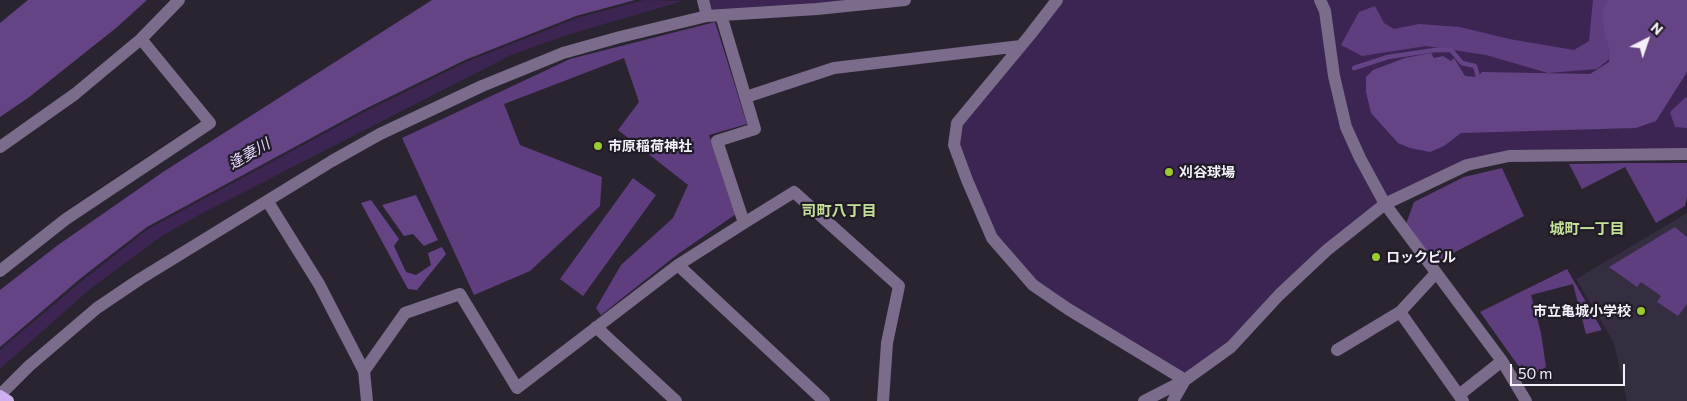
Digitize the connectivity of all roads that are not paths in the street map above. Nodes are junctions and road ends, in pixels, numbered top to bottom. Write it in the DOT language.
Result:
graph roads {
  1 [pos="179,0"];
  2 [pos="703,0"];
  3 [pos="905,0"];
  4 [pos="1057,0"];
  5 [pos="1320,0"];
  6 [pos="721,15"];
  7 [pos="706,16"];
  8 [pos="140,39"];
  9 [pos="1021,46"];
  10 [pos="746,96"];
  11 [pos="0,147"];
  12 [pos="1687,154"];
  13 [pos="268,202"];
  14 [pos="1385,204"];
  15 [pos="744,223"];
  16 [pos="678,265"];
  17 [pos="0,271"];
  18 [pos="1436,273"];
  19 [pos="1400,312"];
  20 [pos="596,327"];
  21 [pos="1337,350"];
  22 [pos="1502,361"];
  23 [pos="364,371"];
  24 [pos="1185,380"];
  25 [pos="0,396"];
  26 [pos="1461,398"];
  27 [pos="8,401"];
  28 [pos="367,401"];
  29 [pos="676,401"];
  30 [pos="824,401"];
  31 [pos="883,401"];
  32 [pos="1144,401"];
  33 [pos="1173,401"];
  34 [pos="1526,401"];
  1 -- 8 [label="street"];
  2 -- 7 [label="street"];
  3 -- 6 [label="street"];
  4 -- 9 [label="street"];
  5 -- 14 [label="street"];
  6 -- 7 [label="street"];
  6 -- 10 [label="street"];
  7 -- 13 [label="street"];
  8 -- 11 [label="street"];
  8 -- 17 [label="street"];
  9 -- 10 [label="street"];
  9 -- 24 [label="street"];
  10 -- 15 [label="street"];
  12 -- 14 [label="street"];
  13 -- 23 [label="street"];
  13 -- 25 [label="street"];
  14 -- 18 [label="street"];
  14 -- 24 [label="street"];
  15 -- 16 [label="street"];
  15 -- 31 [label="street"];
  16 -- 20 [label="street"];
  16 -- 30 [label="street"];
  18 -- 19 [label="street"];
  18 -- 22 [label="street"];
  19 -- 21 [label="street"];
  19 -- 26 [label="street"];
  20 -- 23 [label="street"];
  20 -- 29 [label="street"];
  22 -- 26 [label="street"];
  22 -- 34 [label="street"];
  23 -- 28 [label="street"];
  24 -- 32 [label="street"];
  24 -- 33 [label="street"];
  25 -- 27 [label="main road"];
}
